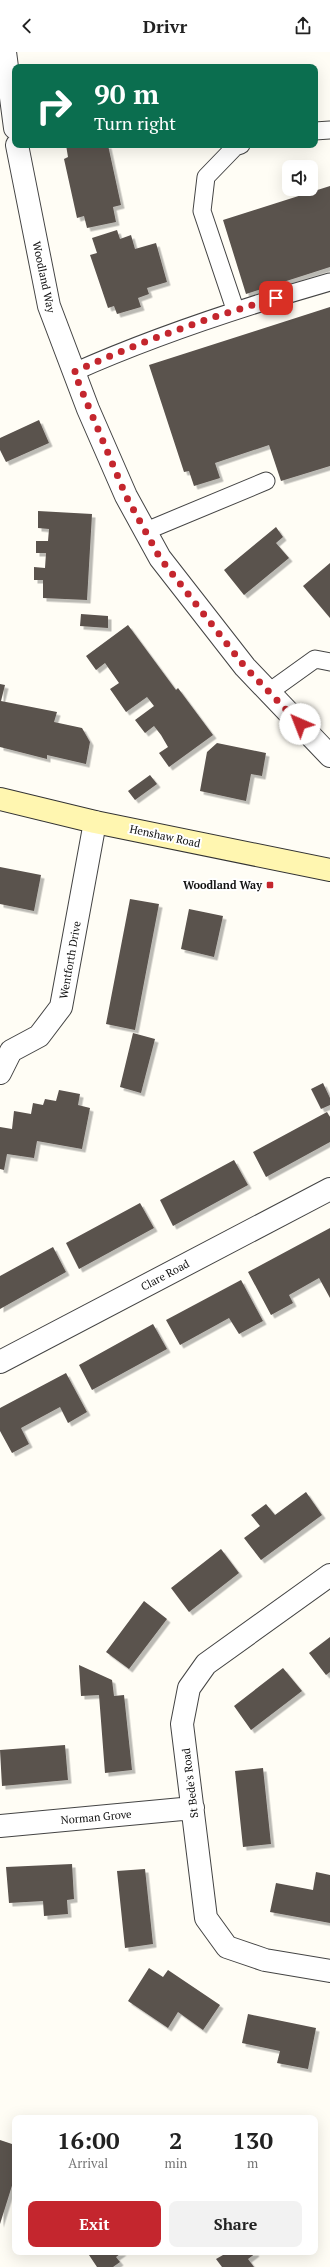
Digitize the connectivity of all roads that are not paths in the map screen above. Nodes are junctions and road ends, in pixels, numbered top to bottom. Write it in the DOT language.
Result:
graph roads {
  1 [pos="5,52"];
  2 [pos="12,105"];
  3 [pos="330,130"];
  4 [pos="318,131"];
  5 [pos="18,148"];
  6 [pos="234,148"];
  7 [pos="330,282"];
  8 [pos="235,309"];
  9 [pos="74,372"];
  10 [pos="266,481"];
  11 [pos="146,531"];
  12 [pos="330,662"];
  13 [pos="269,692"];
  14 [pos="330,756"];
  15 [pos="0,798"];
  16 [pos="95,822"];
  17 [pos="330,870"];
  18 [pos="0,1073"];
  19 [pos="330,1189"];
  20 [pos="0,1362"];
  21 [pos="330,1575"];
  22 [pos="193,1808"];
  23 [pos="0,1826"];
  24 [pos="330,1971"];
  1 -- 2 [label="street"];
  3 -- 4 [label="lane"];
  5 -- 9 [label="street, Woodland Way"];
  6 -- 8 [label="lane"];
  7 -- 8 [label="lane"];
  8 -- 9 [label="lane"];
  9 -- 11 [label="street, Woodland Way"];
  10 -- 11 [label="lane"];
  11 -- 13 [label="street, Woodland Way"];
  12 -- 13 [label="lane"];
  13 -- 14 [label="street, Woodland Way"];
  15 -- 16 [label="street, Henshaw Road"];
  16 -- 17 [label="street, Henshaw Road"];
  16 -- 18 [label="street, Wentforth Drive"];
  19 -- 20 [label="street, Clare Road"];
  21 -- 22 [label="street, St Bede's Road"];
  22 -- 23 [label="street, Norman Grove"];
  22 -- 24 [label="street, St Bede's Road"];
}
